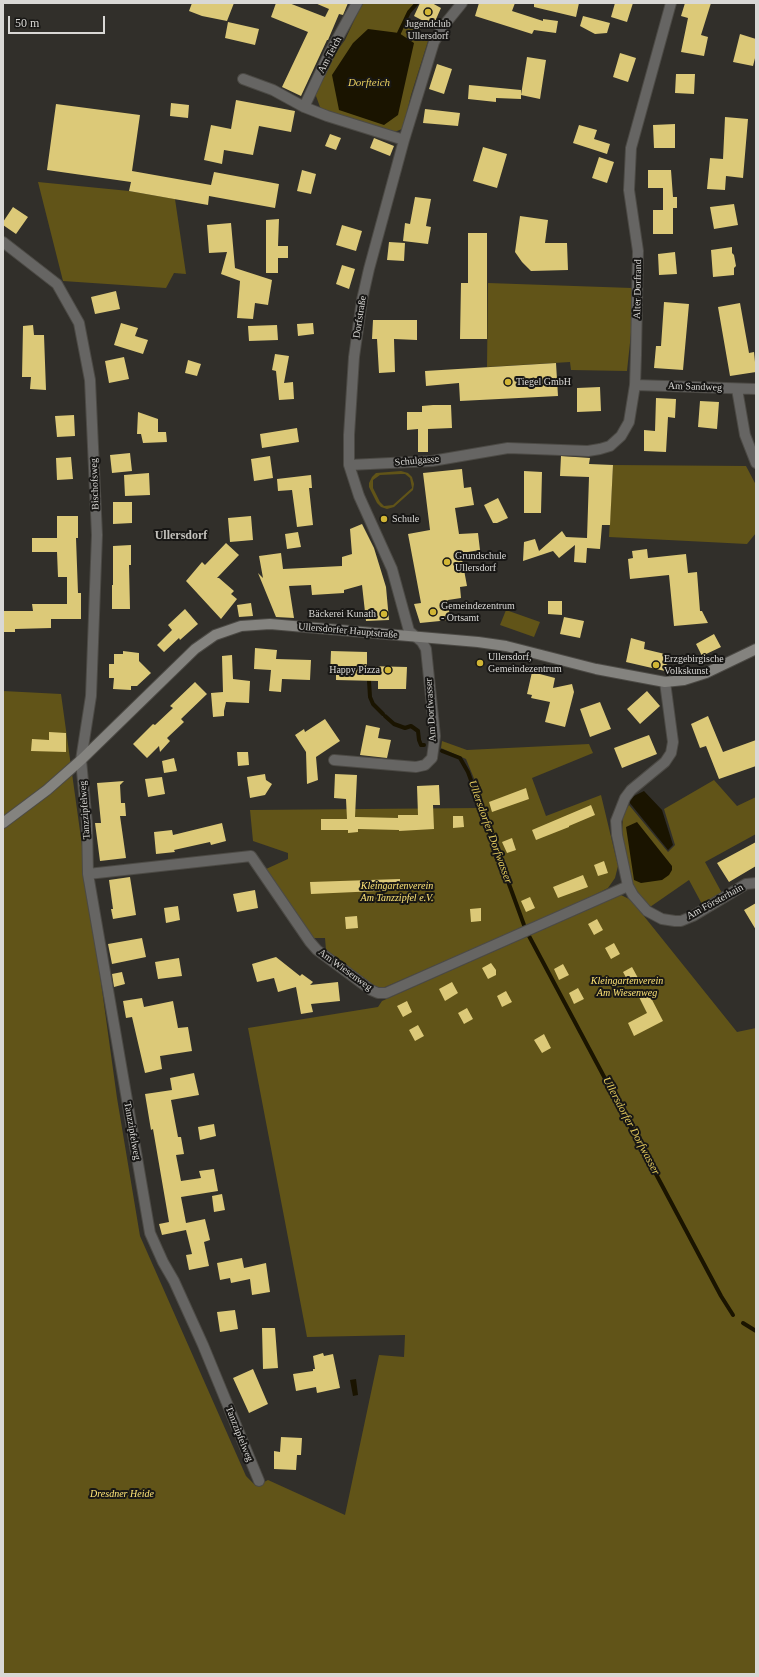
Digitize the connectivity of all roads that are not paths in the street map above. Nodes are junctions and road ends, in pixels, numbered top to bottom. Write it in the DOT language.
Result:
graph roads {
  1 [pos="357,3"];
  2 [pos="462,3"];
  3 [pos="670,3"];
  4 [pos="242,79"];
  5 [pos="304,107"];
  6 [pos="404,140"];
  7 [pos="3,242"];
  8 [pos="635,385"];
  9 [pos="737,389"];
  10 [pos="756,389"];
  11 [pos="483,451"];
  12 [pos="756,463"];
  13 [pos="349,465"];
  14 [pos="415,637"];
  15 [pos="756,649"];
  16 [pos="665,682"];
  17 [pos="81,760"];
  18 [pos="334,760"];
  19 [pos="3,823"];
  20 [pos="88,874"];
  21 [pos="756,882"];
  22 [pos="628,886"];
  23 [pos="259,1481"];
  1 -- 5 [label="street, Am Teich"];
  2 -- 6 [label="street, Dorfstraße"];
  3 -- 8 [label="street, Alter Dorfrand"];
  4 -- 5 [label="street"];
  5 -- 6 [label="street"];
  6 -- 13 [label="street, Dorfstraße"];
  7 -- 17 [label="street, Bischofsweg"];
  8 -- 9 [label="street, Am Sandweg"];
  8 -- 11 [label="street, Alter Dorfrand"];
  9 -- 10 [label="street, Am Sandweg"];
  9 -- 12 [label="street"];
  11 -- 13 [label="street, Schulgasse"];
  13 -- 14 [label="street, Dorfstraße"];
  14 -- 16 [label="main road, Ullersdorfer Hauptstraße"];
  14 -- 17 [label="main road, Ullersdorfer Hauptstraße"];
  14 -- 18 [label="street, Am Dorfwasser"];
  15 -- 16 [label="main road, Ullersdorfer Hauptstraße"];
  16 -- 22 [label="street, Am Försterhain"];
  17 -- 19 [label="main road, Ullersdorfer Hauptstraße"];
  17 -- 20 [label="street, Tanzzipfelweg"];
  20 -- 22 [label="street, Am Wiesenweg"];
  20 -- 23 [label="street, Tanzzipfelweg"];
  21 -- 22 [label="street, Am Försterhain"];
}
